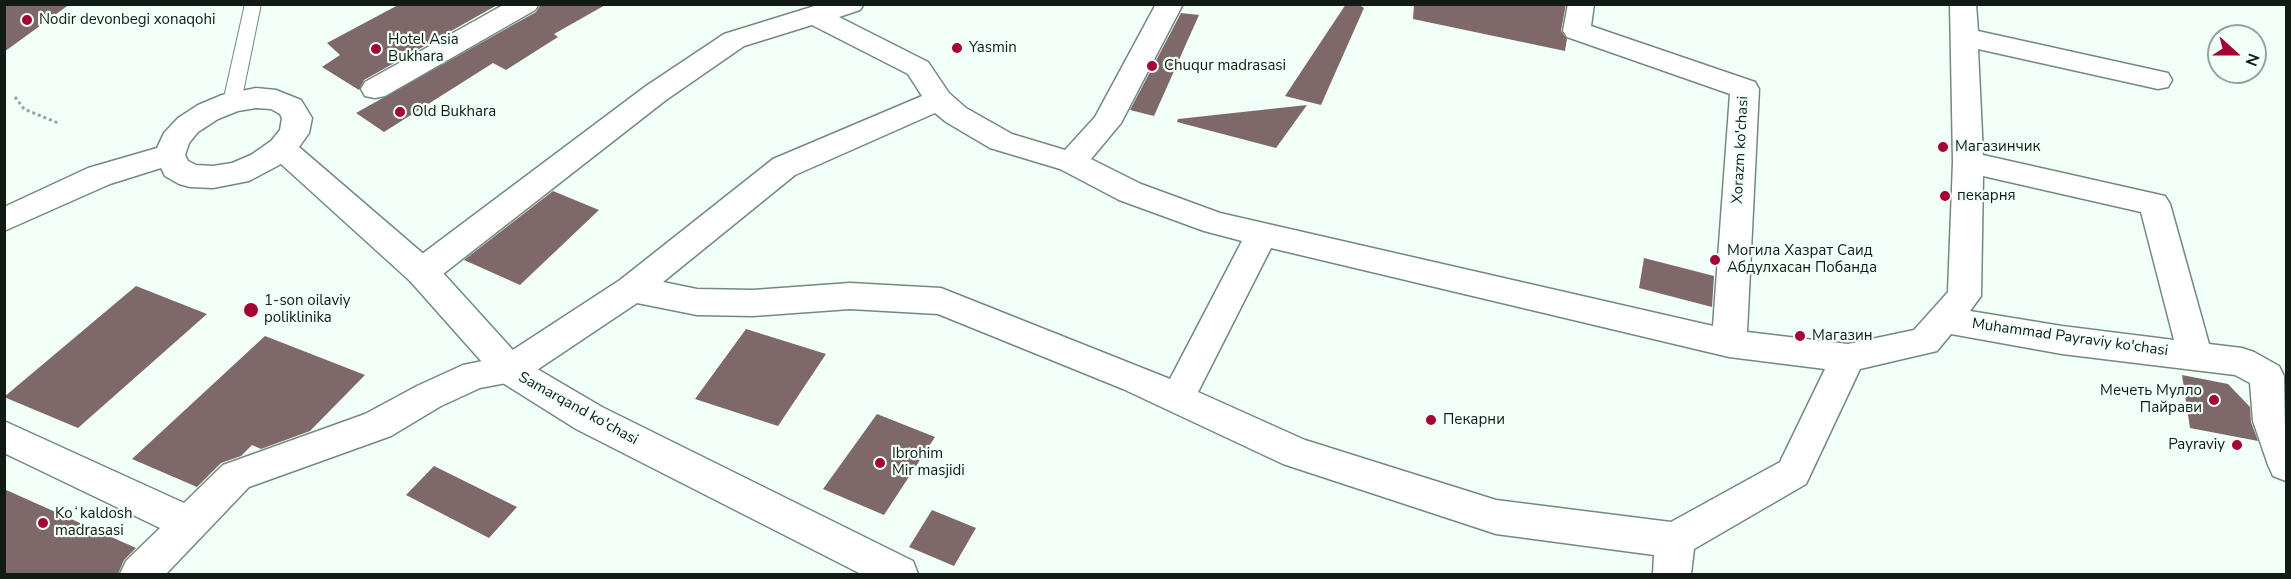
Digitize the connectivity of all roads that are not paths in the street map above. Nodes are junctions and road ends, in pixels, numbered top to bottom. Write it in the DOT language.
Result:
graph roads {
  1 [pos="253,4"];
  2 [pos="526,4"];
  3 [pos="851,4"];
  4 [pos="1170,4"];
  5 [pos="1581,4"];
  6 [pos="1963,4"];
  7 [pos="816,16"];
  8 [pos="1965,37"];
  9 [pos="2158,80"];
  10 [pos="375,89"];
  11 [pos="939,100"];
  12 [pos="232,102"];
  13 [pos="282,148"];
  14 [pos="170,155"];
  15 [pos="1071,162"];
  16 [pos="1968,162"];
  17 [pos="4,220"];
  18 [pos="1262,234"];
  19 [pos="422,272"];
  20 [pos="632,289"];
  21 [pos="1944,320"];
  22 [pos="1729,343"];
  23 [pos="2195,356"];
  24 [pos="1848,358"];
  25 [pos="510,370"];
  26 [pos="1177,399"];
  27 [pos="2279,423"];
  28 [pos="4,436"];
  29 [pos="2286,465"];
  30 [pos="188,523"];
  31 [pos="1674,557"];
  32 [pos="884,572"];
  33 [pos="140,574"];
  1 -- 12 [label="lane"];
  2 -- 10 [label="street"];
  3 -- 7 [label="street"];
  4 -- 15 [label="street"];
  5 -- 22 [label="street, Xorazm ko'chasi"];
  6 -- 8 [label="street"];
  7 -- 11 [label="street"];
  7 -- 19 [label="street"];
  8 -- 9 [label="street"];
  8 -- 16 [label="street"];
  11 -- 15 [label="street"];
  11 -- 20 [label="street"];
  12 -- 13 [label="street"];
  12 -- 14 [label="street"];
  13 -- 14 [label="street"];
  13 -- 19 [label="street, Samarqand ko'chasi"];
  14 -- 17 [label="street"];
  15 -- 18 [label="street"];
  16 -- 21 [label="street"];
  16 -- 23 [label="street, Muhammad Payraviy ko'chasi"];
  18 -- 22 [label="street"];
  18 -- 26 [label="street"];
  19 -- 25 [label="street, Samarqand ko'chasi"];
  20 -- 25 [label="street"];
  20 -- 26 [label="street"];
  21 -- 23 [label="street, Muhammad Payraviy ko'chasi"];
  21 -- 24 [label="street"];
  22 -- 24 [label="street"];
  23 -- 27 [label="street, Muhammad Payraviy ko'chasi"];
  24 -- 31 [label="street"];
  25 -- 30 [label="street"];
  25 -- 32 [label="street, Samarqand ko'chasi"];
  26 -- 31 [label="street"];
  27 -- 29 [label="street, Muhammad Payraviy ko'chasi"];
  28 -- 30 [label="street"];
  30 -- 33 [label="street"];
}
